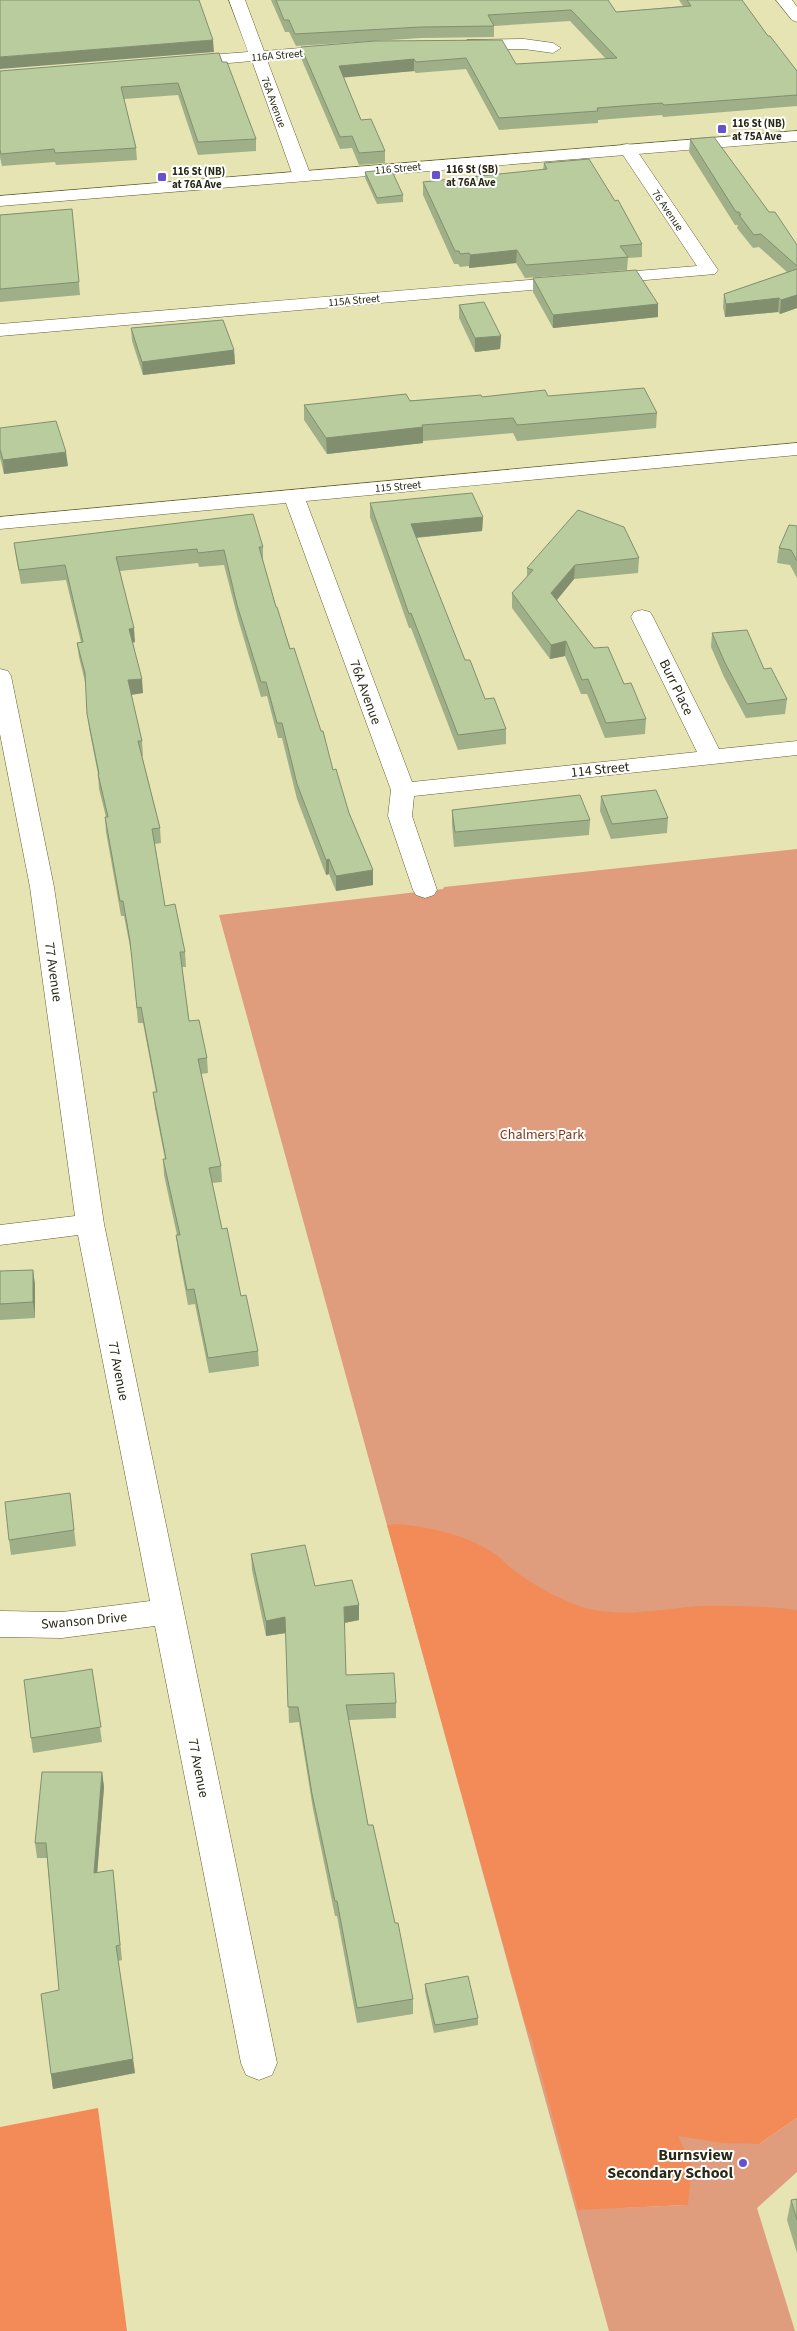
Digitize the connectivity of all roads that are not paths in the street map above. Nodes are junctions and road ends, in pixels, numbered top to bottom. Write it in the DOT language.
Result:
graph roads {
  1 [pos="237,0"];
  2 [pos="784,0"];
  3 [pos="797,17"];
  4 [pos="455,45"];
  5 [pos="356,48"];
  6 [pos="553,48"];
  7 [pos="258,56"];
  8 [pos="170,63"];
  9 [pos="797,136"];
  10 [pos="627,149"];
  11 [pos="302,176"];
  12 [pos="0,200"];
  13 [pos="709,270"];
  14 [pos="0,330"];
  15 [pos="797,449"];
  16 [pos="294,496"];
  17 [pos="0,523"];
  18 [pos="642,617"];
  19 [pos="2,692"];
  20 [pos="797,748"];
  21 [pos="712,758"];
  22 [pos="403,790"];
  23 [pos="425,890"];
  24 [pos="90,1224"];
  25 [pos="0,1235"];
  26 [pos="168,1612"];
  27 [pos="0,1624"];
  28 [pos="259,2063"];
  1 -- 7 [label="street, 76A Avenue"];
  2 -- 3 [label="street"];
  4 -- 6 [label="street"];
  5 -- 7 [label="street, 116A Street"];
  7 -- 8 [label="street, 116A Street"];
  7 -- 11 [label="street, 76A Avenue"];
  9 -- 10 [label="street, 116 Street"];
  10 -- 11 [label="street, 116 Street"];
  10 -- 13 [label="street, 76 Avenue"];
  11 -- 12 [label="street, 116 Street"];
  13 -- 14 [label="street, 115A Street"];
  15 -- 16 [label="street, 115 Street"];
  16 -- 17 [label="street, 115 Street"];
  16 -- 22 [label="street, 76A Avenue"];
  18 -- 21 [label="street, Burr Place"];
  19 -- 24 [label="street, 77 Avenue"];
  20 -- 21 [label="street, 114 Street"];
  21 -- 22 [label="street, 114 Street"];
  22 -- 23 [label="street, 76A Avenue"];
  24 -- 25 [label="street"];
  24 -- 26 [label="street, 77 Avenue"];
  26 -- 27 [label="street, Swanson Drive"];
  26 -- 28 [label="street, 77 Avenue"];
}
